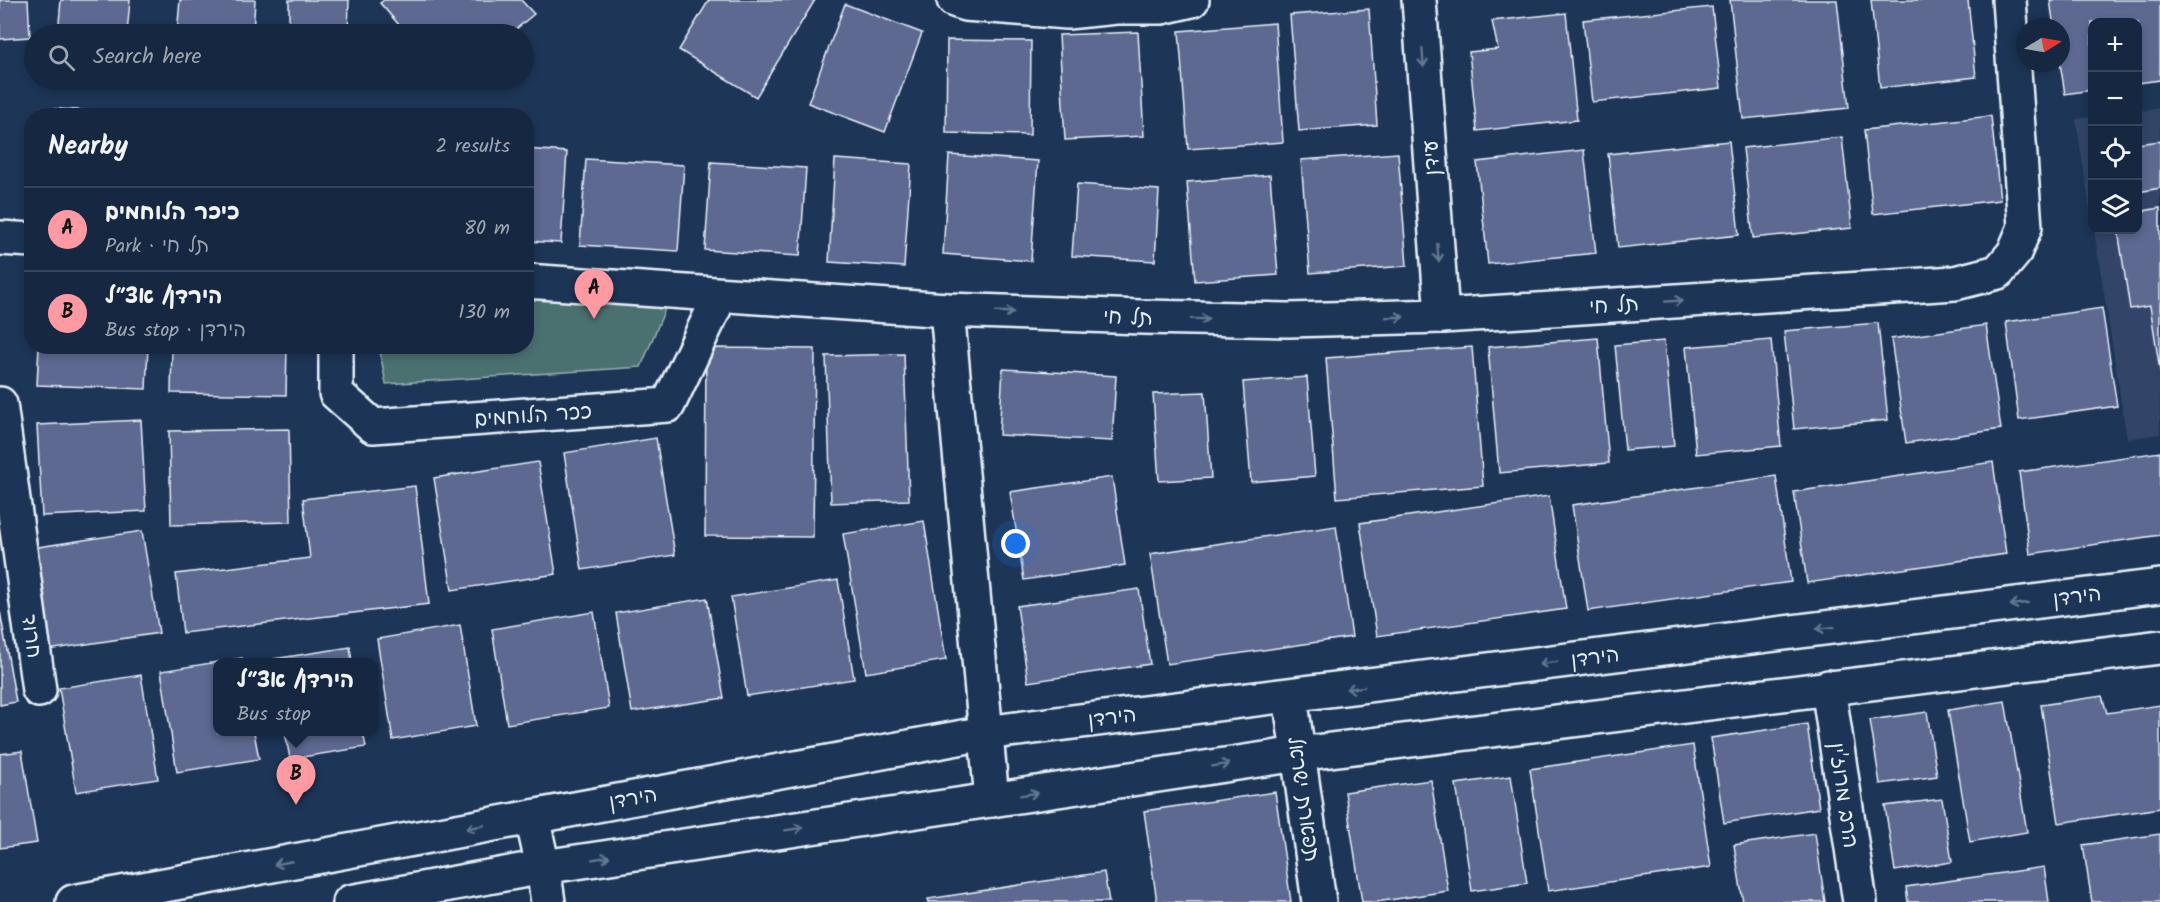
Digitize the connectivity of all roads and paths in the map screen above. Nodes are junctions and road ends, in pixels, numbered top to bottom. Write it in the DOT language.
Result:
graph roads {
  1 [pos="954,0"];
  2 [pos="1192,0"];
  3 [pos="1419,0"];
  4 [pos="2008,0"];
  5 [pos="0,238"];
  6 [pos="24,240"];
  7 [pos="534,282"];
  8 [pos="720,296"];
  9 [pos="947,309"];
  10 [pos="1442,315"];
  11 [pos="336,354"];
  12 [pos="0,404"];
  13 [pos="11,571"];
  14 [pos="2160,586"];
  15 [pos="2160,647"];
  16 [pos="1828,687"];
  17 [pos="39,690"];
  18 [pos="1290,696"];
  19 [pos="985,733"];
  20 [pos="1298,753"];
  21 [pos="992,800"];
  22 [pos="532,817"];
  23 [pos="543,867"];
  24 [pos="73,902"];
  25 [pos="350,902"];
  26 [pos="548,902"];
  27 [pos="1318,902"];
  28 [pos="1860,902"];
  1 -- 2 [label="street"];
  3 -- 10 [label="street, עידן, one-way"];
  10 -- 4 [label="street, תל חי, one-way"];
  5 -- 6 [label="street"];
  7 -- 8 [label="street, תל חי"];
  8 -- 9 [label="street, תל חי"];
  8 -- 11 [label="street, ככר הלוחמים"];
  9 -- 10 [label="street, תל חי, one-way"];
  9 -- 19 [label="street"];
  12 -- 13 [label="street, חרוד"];
  13 -- 17 [label="street, חרוד"];
  14 -- 18 [label="street, הירדן, one-way"];
  15 -- 16 [label="street"];
  16 -- 20 [label="street"];
  16 -- 28 [label="street, הרב מרוז'ין"];
  18 -- 19 [label="street, הירדן"];
  18 -- 20 [label="street, תפארת ישראל"];
  19 -- 21 [label="street"];
  19 -- 22 [label="street, הירדן"];
  21 -- 20 [label="street, one-way"];
  20 -- 27 [label="street, תפארת ישראל"];
  23 -- 21 [label="street, one-way"];
  22 -- 23 [label="street"];
  22 -- 24 [label="street, הירדן, one-way"];
  23 -- 25 [label="street"];
  23 -- 26 [label="street"];
}
